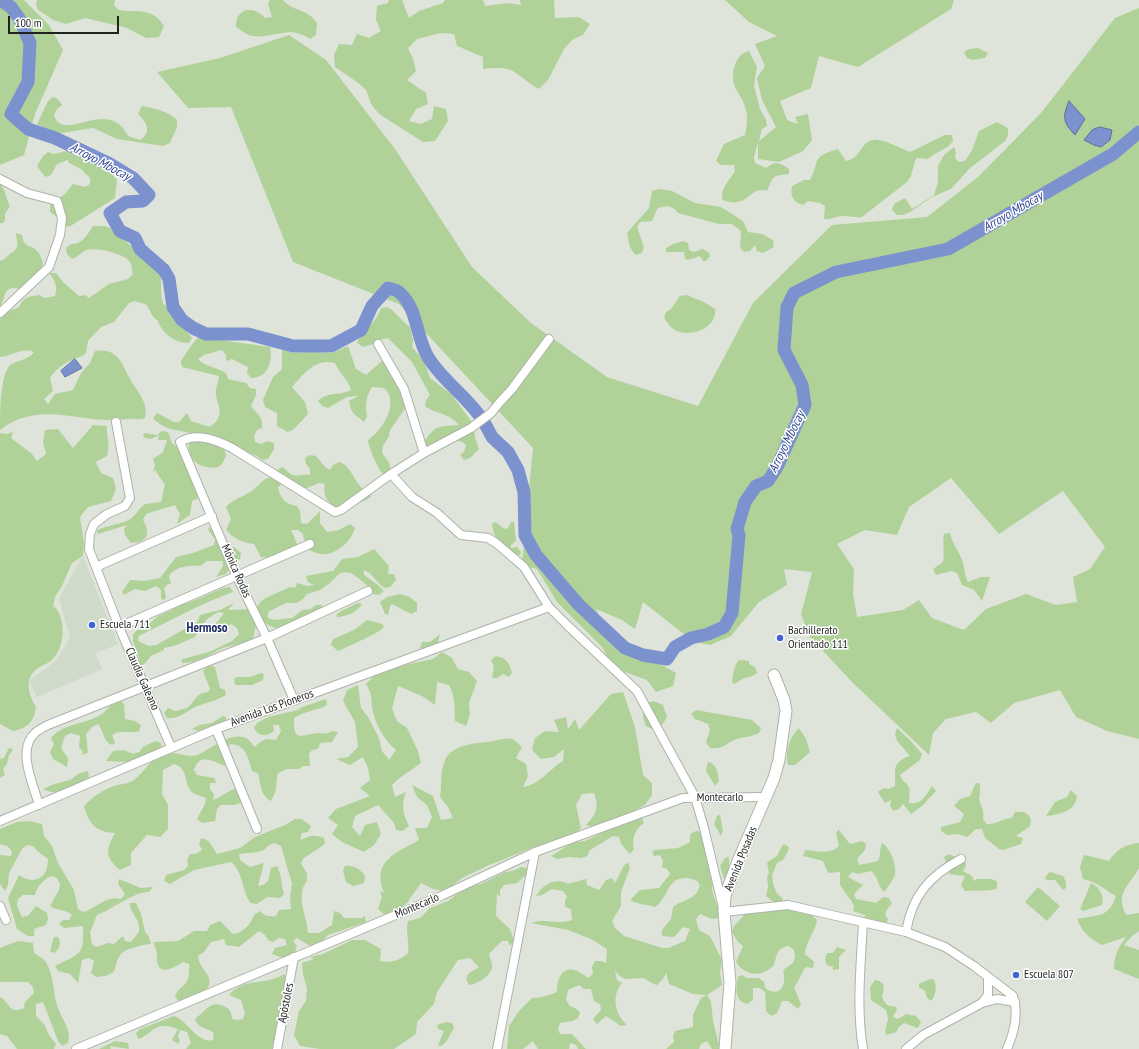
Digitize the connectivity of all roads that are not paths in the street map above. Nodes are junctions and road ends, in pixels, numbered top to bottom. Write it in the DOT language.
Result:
graph roads {
  1 [pos="0,179"];
  2 [pos="0,313"];
  3 [pos="549,339"];
  4 [pos="378,344"];
  5 [pos="116,422"];
  6 [pos="424,453"];
  7 [pos="391,474"];
  8 [pos="212,516"];
  9 [pos="310,544"];
  10 [pos="96,567"];
  11 [pos="236,575"];
  12 [pos="368,591"];
  13 [pos="549,607"];
  14 [pos="119,627"];
  15 [pos="267,638"];
  16 [pos="774,675"];
  17 [pos="145,685"];
  18 [pos="294,700"];
  19 [pos="216,729"];
  20 [pos="171,747"];
  21 [pos="695,797"];
  22 [pos="766,798"];
  23 [pos="39,805"];
  24 [pos="0,821"];
  25 [pos="257,829"];
  26 [pos="535,852"];
  27 [pos="962,859"];
  28 [pos="0,906"];
  29 [pos="724,912"];
  30 [pos="6,920"];
  31 [pos="863,922"];
  32 [pos="906,932"];
  33 [pos="294,957"];
  34 [pos="988,977"];
  35 [pos="1015,1002"];
  36 [pos="982,1003"];
  37 [pos="76,1049"];
  38 [pos="277,1049"];
  39 [pos="498,1049"];
  40 [pos="725,1049"];
  41 [pos="864,1049"];
  42 [pos="906,1049"];
  43 [pos="1007,1049"];
  1 -- 2 [label="street"];
  3 -- 6 [label="street"];
  4 -- 6 [label="street"];
  5 -- 10 [label="street, Claudia Galeano"];
  6 -- 7 [label="street"];
  7 -- 8 [label="street, Mónica Rodas"];
  7 -- 13 [label="street"];
  8 -- 10 [label="street"];
  8 -- 11 [label="street, Mónica Rodas"];
  9 -- 11 [label="street"];
  10 -- 14 [label="street, Claudia Galeano"];
  11 -- 14 [label="street"];
  11 -- 15 [label="street, Mónica Rodas"];
  12 -- 15 [label="street"];
  13 -- 18 [label="street, Avenida Los Pioneros"];
  13 -- 21 [label="street"];
  14 -- 17 [label="street, Claudia Galeano"];
  15 -- 17 [label="street"];
  15 -- 18 [label="street, Mónica Rodas"];
  16 -- 22 [label="street, Avenida Posadas"];
  17 -- 20 [label="street, Claudia Galeano"];
  17 -- 23 [label="street"];
  18 -- 19 [label="street, Avenida Los Pioneros"];
  19 -- 20 [label="street, Avenida Los Pioneros"];
  19 -- 25 [label="street"];
  20 -- 23 [label="street, Avenida Los Pioneros"];
  21 -- 22 [label="street, Montecarlo"];
  21 -- 26 [label="street, Montecarlo"];
  21 -- 29 [label="street"];
  22 -- 29 [label="street, Avenida Posadas"];
  23 -- 24 [label="street, Avenida Los Pioneros"];
  26 -- 33 [label="street, Montecarlo"];
  26 -- 39 [label="street"];
  27 -- 32 [label="street"];
  28 -- 30 [label="street"];
  29 -- 31 [label="street"];
  29 -- 40 [label="street, Avenida Posadas"];
  31 -- 32 [label="street"];
  31 -- 41 [label="street"];
  32 -- 34 [label="street"];
  33 -- 37 [label="street, Montecarlo"];
  33 -- 38 [label="street, Apóstoles"];
  34 -- 35 [label="street"];
  34 -- 36 [label="street"];
  35 -- 36 [label="street"];
  35 -- 43 [label="street"];
  36 -- 42 [label="street"];
}
